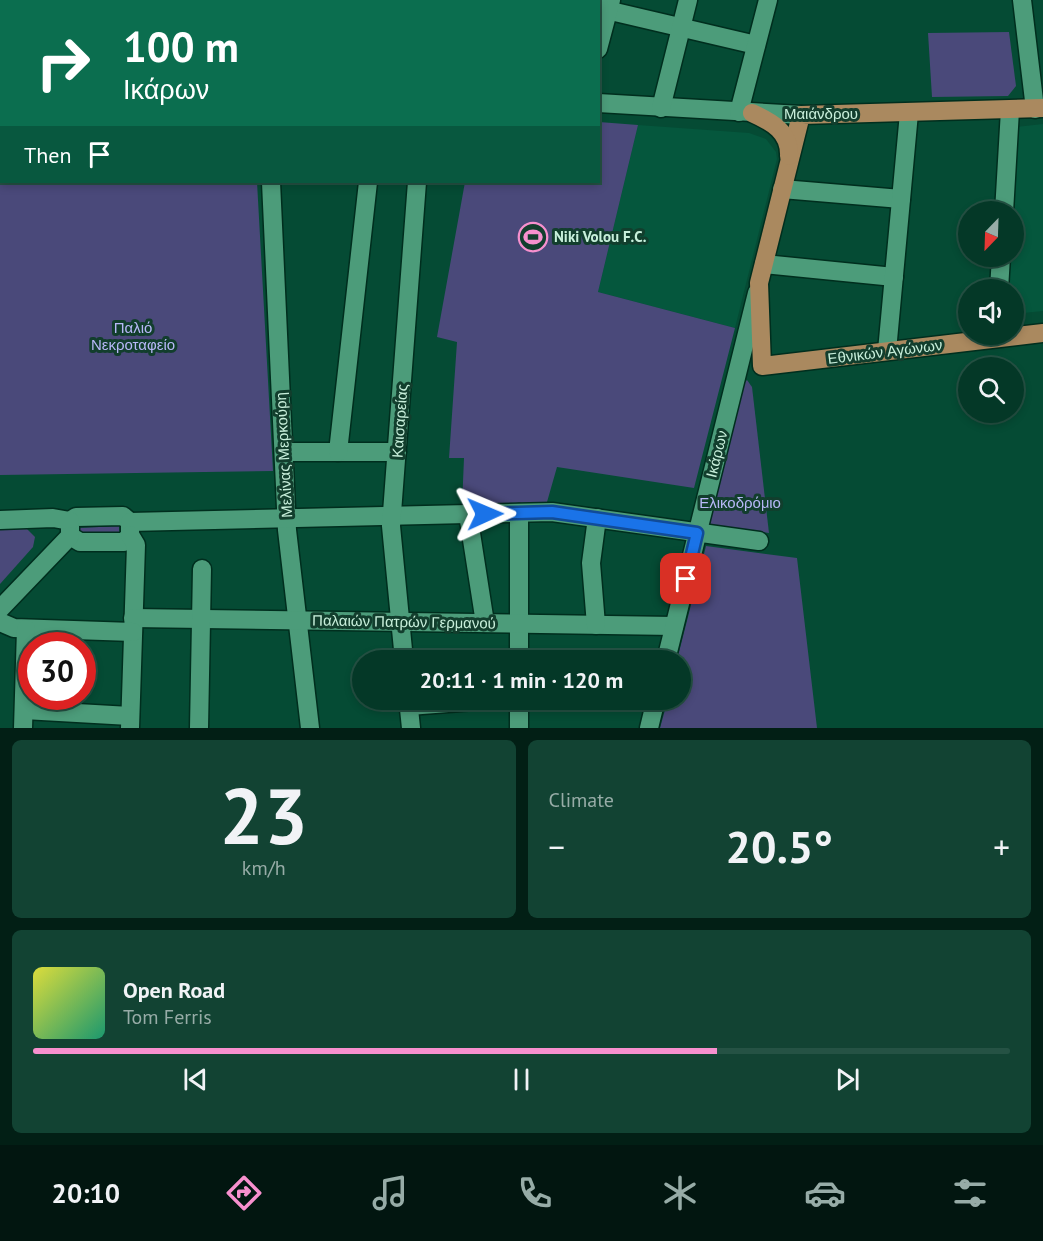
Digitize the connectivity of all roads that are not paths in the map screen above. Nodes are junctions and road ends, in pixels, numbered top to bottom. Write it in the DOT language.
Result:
graph roads {
  1 [pos="688,0"];
  2 [pos="768,0"];
  3 [pos="1022,0"];
  4 [pos="606,6"];
  5 [pos="681,28"];
  6 [pos="600,38"];
  7 [pos="756,45"];
  8 [pos="600,103"];
  9 [pos="661,108"];
  10 [pos="1039,108"];
  11 [pos="1010,110"];
  12 [pos="745,113"];
  13 [pos="909,113"];
  14 [pos="801,115"];
  15 [pos="789,163"];
  16 [pos="271,183"];
  17 [pos="368,183"];
  18 [pos="417,183"];
  19 [pos="782,189"];
  20 [pos="901,199"];
  21 [pos="1005,201"];
  22 [pos="764,264"];
  23 [pos="894,277"];
  24 [pos="759,283"];
  25 [pos="1043,333"];
  26 [pos="1024,335"];
  27 [pos="958,342"];
  28 [pos="887,351"];
  29 [pos="762,366"];
  30 [pos="284,452"];
  31 [pos="338,452"];
  32 [pos="397,452"];
  33 [pos="519,513"];
  34 [pos="468,514"];
  35 [pos="392,516"];
  36 [pos="287,517"];
  37 [pos="597,518"];
  38 [pos="0,520"];
  39 [pos="130,528"];
  40 [pos="70,529"];
  41 [pos="697,533"];
  42 [pos="759,541"];
  43 [pos="202,569"];
  44 [pos="0,609"];
  45 [pos="200,618"];
  46 [pos="299,621"];
  47 [pos="0,622"];
  48 [pos="401,622"];
  49 [pos="484,623"];
  50 [pos="519,623"];
  51 [pos="133,625"];
  52 [pos="596,625"];
  53 [pos="674,626"];
  54 [pos="26,629"];
  55 [pos="404,650"];
  56 [pos="519,650"];
  57 [pos="668,650"];
  58 [pos="409,710"];
  59 [pos="519,710"];
  60 [pos="653,710"];
  61 [pos="23,719"];
  62 [pos="130,722"];
  63 [pos="200,728"];
  64 [pos="310,728"];
  65 [pos="411,728"];
  66 [pos="519,728"];
  67 [pos="649,728"];
  1 -- 5 [label="street"];
  2 -- 7 [label="street"];
  3 -- 10 [label="street"];
  4 -- 5 [label="street"];
  4 -- 6 [label="street"];
  5 -- 7 [label="street"];
  5 -- 9 [label="street"];
  7 -- 12 [label="street"];
  8 -- 9 [label="street, Μαιάνδρου"];
  9 -- 12 [label="street, Μαιάνδρου"];
  10 -- 11 [label="main road, Μαιάνδρου"];
  11 -- 13 [label="main road, Μαιάνδρου"];
  11 -- 21 [label="street"];
  12 -- 14 [label="street, Μαιάνδρου"];
  12 -- 15 [label="main road"];
  13 -- 14 [label="main road, Μαιάνδρου"];
  13 -- 20 [label="street"];
  14 -- 15 [label="main road, Ικάρων"];
  15 -- 19 [label="main road, Ικάρων"];
  16 -- 30 [label="street, Μελίνας Μερκούρη"];
  17 -- 31 [label="street"];
  18 -- 32 [label="street, Καισαρείας"];
  19 -- 20 [label="street"];
  19 -- 22 [label="main road, Ικάρων"];
  20 -- 23 [label="street"];
  22 -- 23 [label="street"];
  22 -- 24 [label="main road, Ικάρων"];
  23 -- 28 [label="street"];
  24 -- 29 [label="main road, Ικάρων"];
  24 -- 41 [label="street, Ικάρων"];
  25 -- 26 [label="main road, Εθνικών Αγώνων"];
  27 -- 28 [label="main road, Εθνικών Αγώνων"];
  28 -- 29 [label="main road, Εθνικών Αγώνων"];
  30 -- 31 [label="street"];
  30 -- 36 [label="street, Μελίνας Μερκούρη"];
  31 -- 32 [label="street"];
  32 -- 35 [label="street, Καισαρείας"];
  33 -- 34 [label="street"];
  33 -- 37 [label="street"];
  33 -- 50 [label="street"];
  34 -- 35 [label="street"];
  34 -- 49 [label="street"];
  35 -- 36 [label="street"];
  35 -- 48 [label="street, Καισαρείας"];
  36 -- 39 [label="street"];
  36 -- 46 [label="street, Μελίνας Μερκούρη"];
  37 -- 41 [label="street"];
  37 -- 52 [label="street"];
  38 -- 40 [label="street"];
  39 -- 40 [label="street"];
  39 -- 40 [label="street"];
  39 -- 51 [label="street"];
  40 -- 44 [label="street"];
  41 -- 42 [label="street"];
  41 -- 53 [label="street, Ικάρων"];
  43 -- 45 [label="street"];
  45 -- 46 [label="street, Παλαιών Πατρών Γερμανού"];
  45 -- 51 [label="street, Παλαιών Πατρών Γερμανού"];
  45 -- 63 [label="street"];
  46 -- 48 [label="street, Παλαιών Πατρών Γερμανού"];
  46 -- 64 [label="street, Μελίνας Μερκούρη"];
  47 -- 54 [label="street, Παλαιών Πατρών Γερμανού"];
  48 -- 49 [label="street, Παλαιών Πατρών Γερμανού"];
  48 -- 55 [label="street, Καισαρείας"];
  49 -- 50 [label="street, Παλαιών Πατρών Γερμανού"];
  50 -- 52 [label="street, Παλαιών Πατρών Γερμανού"];
  50 -- 56 [label="street"];
  51 -- 54 [label="street, Παλαιών Πατρών Γερμανού"];
  51 -- 62 [label="street"];
  52 -- 53 [label="street, Παλαιών Πατρών Γερμανού"];
  53 -- 57 [label="street, Ικάρων"];
  54 -- 61 [label="street"];
  58 -- 65 [label="street"];
  59 -- 66 [label="street"];
  60 -- 67 [label="street"];
  61 -- 62 [label="street"];
}
